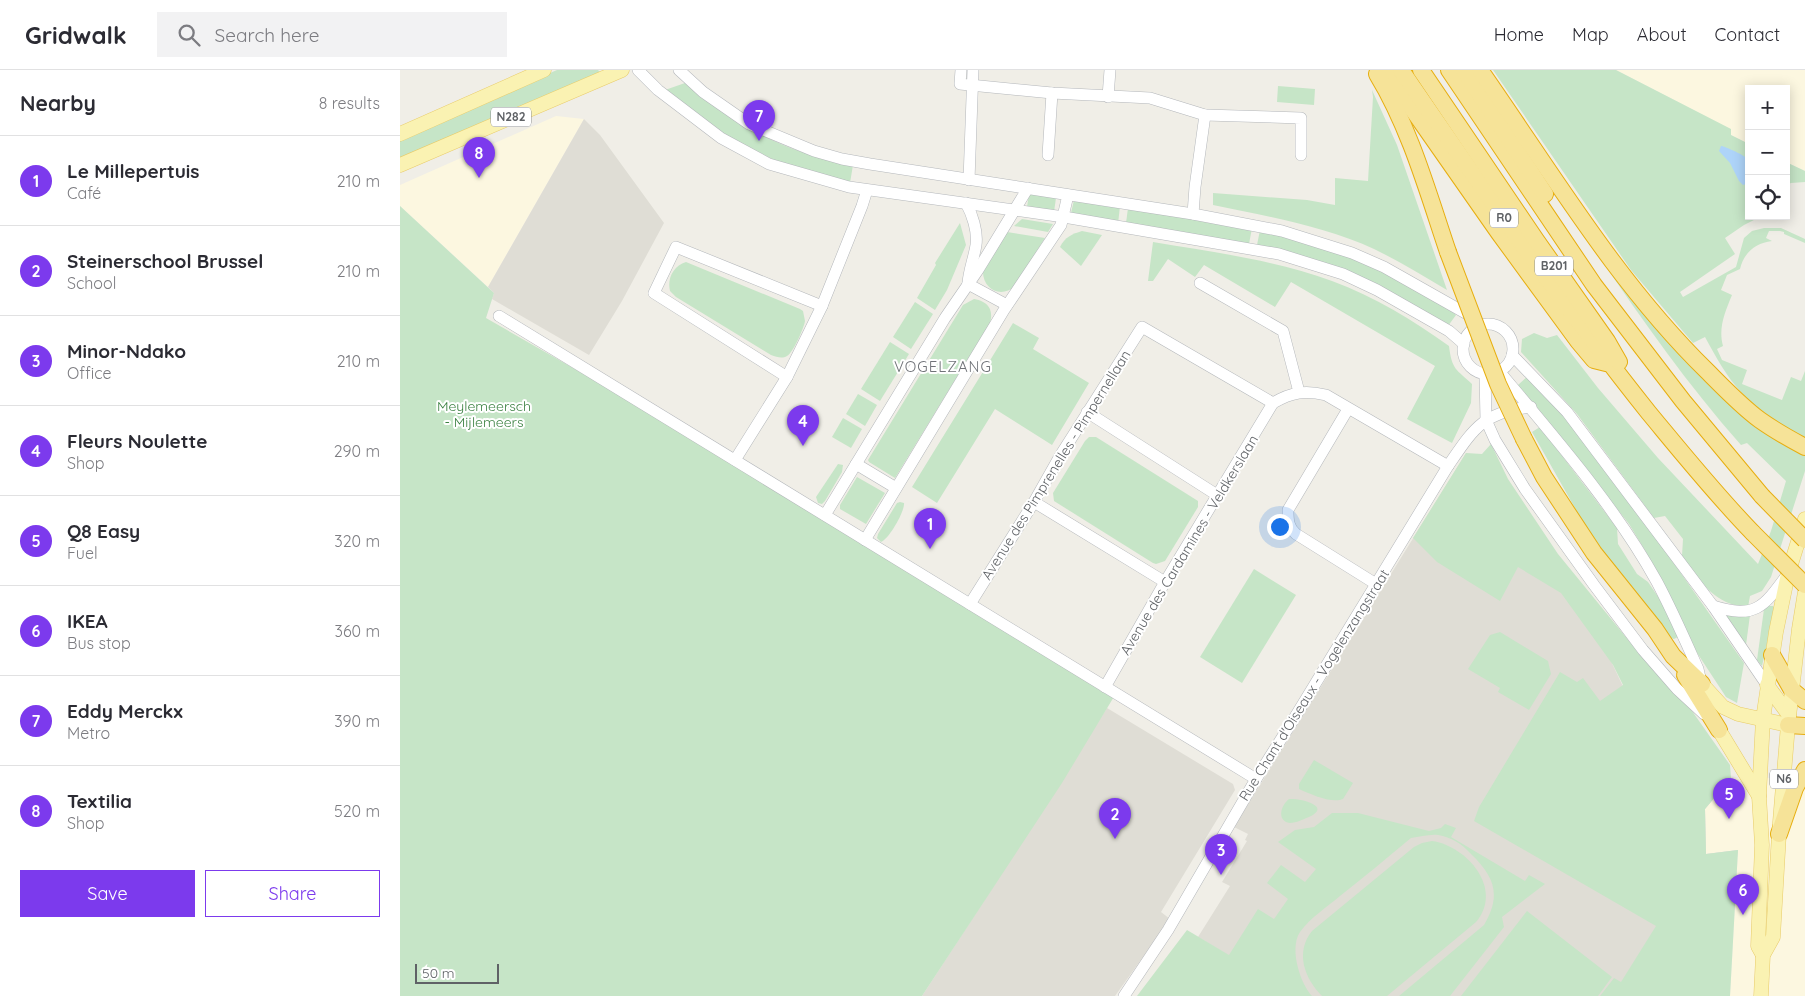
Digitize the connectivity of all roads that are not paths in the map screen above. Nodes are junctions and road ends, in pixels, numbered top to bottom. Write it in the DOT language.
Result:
graph roads {
  1 [pos="544,70"];
  2 [pos="622,70"];
  3 [pos="638,70"];
  4 [pos="679,70"];
  5 [pos="961,70"];
  6 [pos="973,70"];
  7 [pos="1110,70"];
  8 [pos="1374,70"];
  9 [pos="1385,70"];
  10 [pos="1401,70"];
  11 [pos="1421,70"];
  12 [pos="1449,70"];
  13 [pos="1464,70"];
  14 [pos="1480,70"];
  15 [pos="972,84"];
  16 [pos="1052,93"];
  17 [pos="1108,97"];
  18 [pos="1205,115"];
  19 [pos="400,134"];
  20 [pos="1048,155"];
  21 [pos="1302,155"];
  22 [pos="400,165"];
  23 [pos="969,180"];
  24 [pos="1028,188"];
  25 [pos="867,190"];
  26 [pos="1068,195"];
  27 [pos="966,203"];
  28 [pos="1016,210"];
  29 [pos="1194,214"];
  30 [pos="1064,217"];
  31 [pos="1200,283"];
  32 [pos="968,284"];
  33 [pos="1594,285"];
  34 [pos="1007,305"];
  35 [pos="822,306"];
  36 [pos="500,316"];
  37 [pos="1483,324"];
  38 [pos="1464,344"];
  39 [pos="1512,355"];
  40 [pos="1610,364"];
  41 [pos="1499,371"];
  42 [pos="1485,374"];
  43 [pos="787,376"];
  44 [pos="1299,392"];
  45 [pos="1273,403"];
  46 [pos="1531,407"];
  47 [pos="1645,408"];
  48 [pos="1348,409"];
  49 [pos="1088,412"];
  50 [pos="1486,420"];
  51 [pos="1805,447"];
  52 [pos="735,460"];
  53 [pos="856,464"];
  54 [pos="1448,466"];
  55 [pos="896,488"];
  56 [pos="1217,495"];
  57 [pos="1034,502"];
  58 [pos="825,515"];
  59 [pos="1805,520"];
  60 [pos="865,540"];
  61 [pos="1805,540"];
  62 [pos="1788,574"];
  63 [pos="1165,582"];
  64 [pos="1376,584"];
  65 [pos="1805,584"];
  66 [pos="1805,592"];
  67 [pos="970,604"];
  68 [pos="1713,606"];
  69 [pos="1772,655"];
  70 [pos="1673,656"];
  71 [pos="1702,684"];
  72 [pos="1767,685"];
  73 [pos="1104,687"];
  74 [pos="1799,696"];
  75 [pos="1763,719"];
  76 [pos="1789,720"];
  77 [pos="1805,726"];
  78 [pos="1720,730"];
  79 [pos="1805,770"];
  80 [pos="1256,779"];
  81 [pos="1759,796"];
  82 [pos="1779,834"];
  83 [pos="1763,955"];
  84 [pos="1124,996"];
  85 [pos="1761,996"];
  1 -- 19 [label="main road, N282"];
  2 -- 22 [label="main road, N282"];
  3 -- 25 [label="street"];
  4 -- 23 [label="street"];
  5 -- 15 [label="street"];
  6 -- 15 [label="street"];
  7 -- 17 [label="street"];
  8 -- 70 [label="highway, bridge"];
  9 -- 40 [label="highway"];
  10 -- 40 [label="highway, R0"];
  11 -- 47 [label="highway, B201"];
  12 -- 33 [label="highway, R0"];
  13 -- 33 [label="highway"];
  14 -- 51 [label="highway"];
  15 -- 16 [label="street"];
  15 -- 23 [label="street"];
  16 -- 17 [label="street"];
  16 -- 20 [label="street"];
  17 -- 18 [label="street"];
  18 -- 21 [label="street"];
  18 -- 29 [label="street"];
  23 -- 24 [label="street"];
  24 -- 26 [label="street"];
  24 -- 28 [label="street"];
  25 -- 27 [label="street"];
  25 -- 35 [label="street"];
  26 -- 29 [label="street"];
  26 -- 30 [label="street"];
  27 -- 28 [label="street"];
  27 -- 32 [label="street"];
  28 -- 30 [label="street"];
  28 -- 32 [label="street"];
  29 -- 37 [label="street"];
  30 -- 34 [label="street"];
  30 -- 38 [label="street"];
  31 -- 44 [label="street"];
  32 -- 34 [label="street"];
  32 -- 53 [label="street"];
  33 -- 61 [label="highway, R0, bridge"];
  34 -- 55 [label="street"];
  35 -- 43 [label="street"];
  35 -- 43 [label="street"];
  36 -- 52 [label="street"];
  37 -- 38 [label="street"];
  37 -- 39 [label="street"];
  38 -- 42 [label="street"];
  39 -- 41 [label="street"];
  39 -- 68 [label="street"];
  40 -- 47 [label="highway, R0"];
  41 -- 42 [label="street"];
  41 -- 46 [label="street"];
  42 -- 50 [label="street"];
  43 -- 52 [label="street"];
  44 -- 45 [label="street"];
  44 -- 48 [label="street"];
  45 -- 49 [label="street, Avenue des Pimprenelles - Pimpernellaan"];
  45 -- 56 [label="street, Avenue des Cardamines - Veldkerslaan"];
  46 -- 50 [label="street, Rue Chant d'Oiseaux - Vogelenzangstraat"];
  46 -- 71 [label="street"];
  47 -- 65 [label="highway, R0, bridge"];
  48 -- 54 [label="street"];
  48 -- 64 [label="street"];
  49 -- 56 [label="street"];
  49 -- 57 [label="street, Avenue des Pimprenelles - Pimpernellaan"];
  50 -- 54 [label="street, Rue Chant d'Oiseaux - Vogelenzangstraat"];
  50 -- 78 [label="street"];
  52 -- 58 [label="street"];
  53 -- 55 [label="street"];
  53 -- 58 [label="street"];
  54 -- 64 [label="street, Rue Chant d'Oiseaux - Vogelenzangstraat"];
  55 -- 60 [label="street"];
  56 -- 63 [label="street, Avenue des Cardamines - Veldkerslaan"];
  57 -- 63 [label="street"];
  57 -- 67 [label="street, Avenue des Pimprenelles - Pimpernellaan"];
  58 -- 60 [label="street"];
  59 -- 62 [label="main road, N6"];
  60 -- 67 [label="street"];
  62 -- 68 [label="street"];
  62 -- 69 [label="main road, N6"];
  63 -- 73 [label="street, Avenue des Cardamines - Veldkerslaan"];
  64 -- 80 [label="street, Rue Chant d'Oiseaux - Vogelenzangstraat"];
  66 -- 74 [label="main road, N6"];
  67 -- 73 [label="street"];
  68 -- 72 [label="street"];
  69 -- 72 [label="main road, N6"];
  69 -- 74 [label="highway"];
  70 -- 71 [label="highway"];
  70 -- 78 [label="highway"];
  71 -- 75 [label="main road"];
  72 -- 75 [label="main road, N6"];
  72 -- 76 [label="main road"];
  73 -- 80 [label="street"];
  74 -- 76 [label="main road, N6"];
  75 -- 76 [label="main road"];
  75 -- 81 [label="main road, N6"];
  76 -- 77 [label="highway"];
  76 -- 82 [label="main road, N6"];
  78 -- 81 [label="main road"];
  79 -- 82 [label="highway"];
  80 -- 84 [label="street, Rue Chant d'Oiseaux - Vogelenzangstraat"];
  81 -- 83 [label="main road, N6"];
  82 -- 83 [label="main road, N6"];
  83 -- 85 [label="main road, N6"];
}
